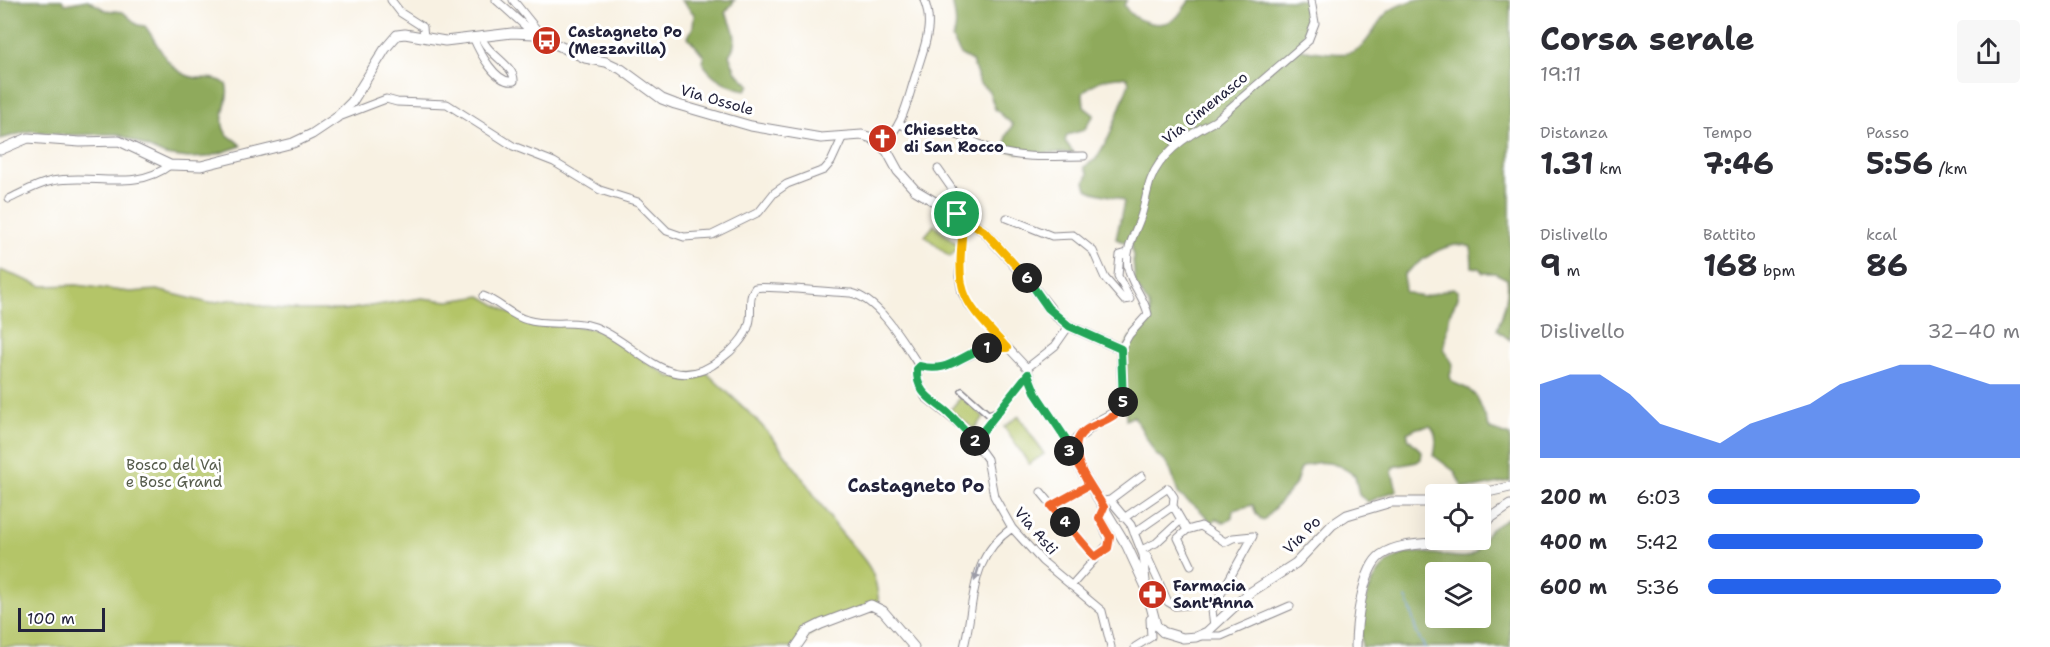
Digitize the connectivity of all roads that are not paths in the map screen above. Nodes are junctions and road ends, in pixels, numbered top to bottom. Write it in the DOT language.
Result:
graph roads {
  1 [pos="391,0"];
  2 [pos="496,0"];
  3 [pos="513,0"];
  4 [pos="924,0"];
  5 [pos="1311,0"];
  6 [pos="538,35"];
  7 [pos="477,37"];
  8 [pos="424,38"];
  9 [pos="336,118"];
  10 [pos="900,123"];
  11 [pos="843,136"];
  12 [pos="882,145"];
  13 [pos="0,150"];
  14 [pos="1084,156"];
  15 [pos="170,165"];
  16 [pos="938,169"];
  17 [pos="9,199"];
  18 [pos="957,213"];
  19 [pos="1007,218"];
  20 [pos="1127,253"];
  21 [pos="483,296"];
  22 [pos="1069,326"];
  23 [pos="1007,348"];
  24 [pos="1121,349"];
  25 [pos="920,366"];
  26 [pos="1028,371"];
  27 [pos="962,391"];
  28 [pos="999,410"];
  29 [pos="975,441"];
  30 [pos="1072,447"];
  31 [pos="1142,476"];
  32 [pos="1089,485"];
  33 [pos="1510,487"];
  34 [pos="1491,491"];
  35 [pos="1041,492"];
  36 [pos="1425,502"];
  37 [pos="1105,503"];
  38 [pos="1510,505"];
  39 [pos="1051,506"];
  40 [pos="1173,506"];
  41 [pos="1124,518"];
  42 [pos="1491,518"];
  43 [pos="1181,520"];
  44 [pos="1012,528"];
  45 [pos="1187,530"];
  46 [pos="1134,533"];
  47 [pos="1425,545"];
  48 [pos="1142,553"];
  49 [pos="1095,557"];
  50 [pos="1191,565"];
  51 [pos="1071,586"];
  52 [pos="1146,587"];
  53 [pos="1191,605"];
  54 [pos="1290,606"];
  55 [pos="1154,617"];
  56 [pos="1208,631"];
  57 [pos="796,647"];
  58 [pos="914,647"];
  59 [pos="964,647"];
  60 [pos="1111,647"];
  61 [pos="1135,647"];
  62 [pos="1356,647"];
  1 -- 8 [label="street"];
  2 -- 6 [label="street"];
  3 -- 6 [label="street"];
  4 -- 10 [label="street"];
  5 -- 20 [label="street, Via Cimenasco"];
  6 -- 7 [label="street, Via Ossole"];
  6 -- 11 [label="street, Via Ossole"];
  7 -- 7 [label="street"];
  7 -- 8 [label="street, Via Ossole"];
  8 -- 9 [label="street, Via Ossole"];
  9 -- 11 [label="street"];
  9 -- 15 [label="street"];
  10 -- 12 [label="street"];
  10 -- 14 [label="street"];
  11 -- 12 [label="street, Via Ossole"];
  12 -- 18 [label="street"];
  13 -- 15 [label="street"];
  15 -- 17 [label="street"];
  16 -- 18 [label="street"];
  18 -- 22 [label="street"];
  18 -- 23 [label="street"];
  19 -- 20 [label="street, Via Cimenasco"];
  20 -- 24 [label="street"];
  21 -- 25 [label="street"];
  22 -- 24 [label="street"];
  22 -- 26 [label="street"];
  23 -- 25 [label="street"];
  23 -- 26 [label="street"];
  24 -- 30 [label="street"];
  25 -- 29 [label="street, Via Asti"];
  26 -- 28 [label="street"];
  26 -- 30 [label="street"];
  27 -- 28 [label="street"];
  28 -- 29 [label="street"];
  29 -- 44 [label="street, Via Asti"];
  30 -- 32 [label="street"];
  31 -- 37 [label="street"];
  32 -- 37 [label="street"];
  32 -- 39 [label="street"];
  33 -- 34 [label="street"];
  35 -- 39 [label="street"];
  36 -- 56 [label="street, Via Po"];
  37 -- 41 [label="street"];
  37 -- 49 [label="street"];
  37 -- 52 [label="street"];
  38 -- 42 [label="street"];
  39 -- 49 [label="street"];
  40 -- 41 [label="street"];
  40 -- 43 [label="street"];
  40 -- 46 [label="street"];
  41 -- 46 [label="street"];
  43 -- 45 [label="street"];
  43 -- 48 [label="street"];
  44 -- 51 [label="street, Via Asti"];
  44 -- 59 [label="street, one-way"];
  45 -- 50 [label="street"];
  45 -- 56 [label="street"];
  46 -- 48 [label="street"];
  47 -- 62 [label="street"];
  48 -- 52 [label="street"];
  48 -- 53 [label="street"];
  49 -- 51 [label="street"];
  51 -- 60 [label="street, Via Asti"];
  52 -- 55 [label="street"];
  54 -- 56 [label="street"];
  55 -- 56 [label="street"];
  55 -- 61 [label="street"];
  57 -- 58 [label="street"];
}
